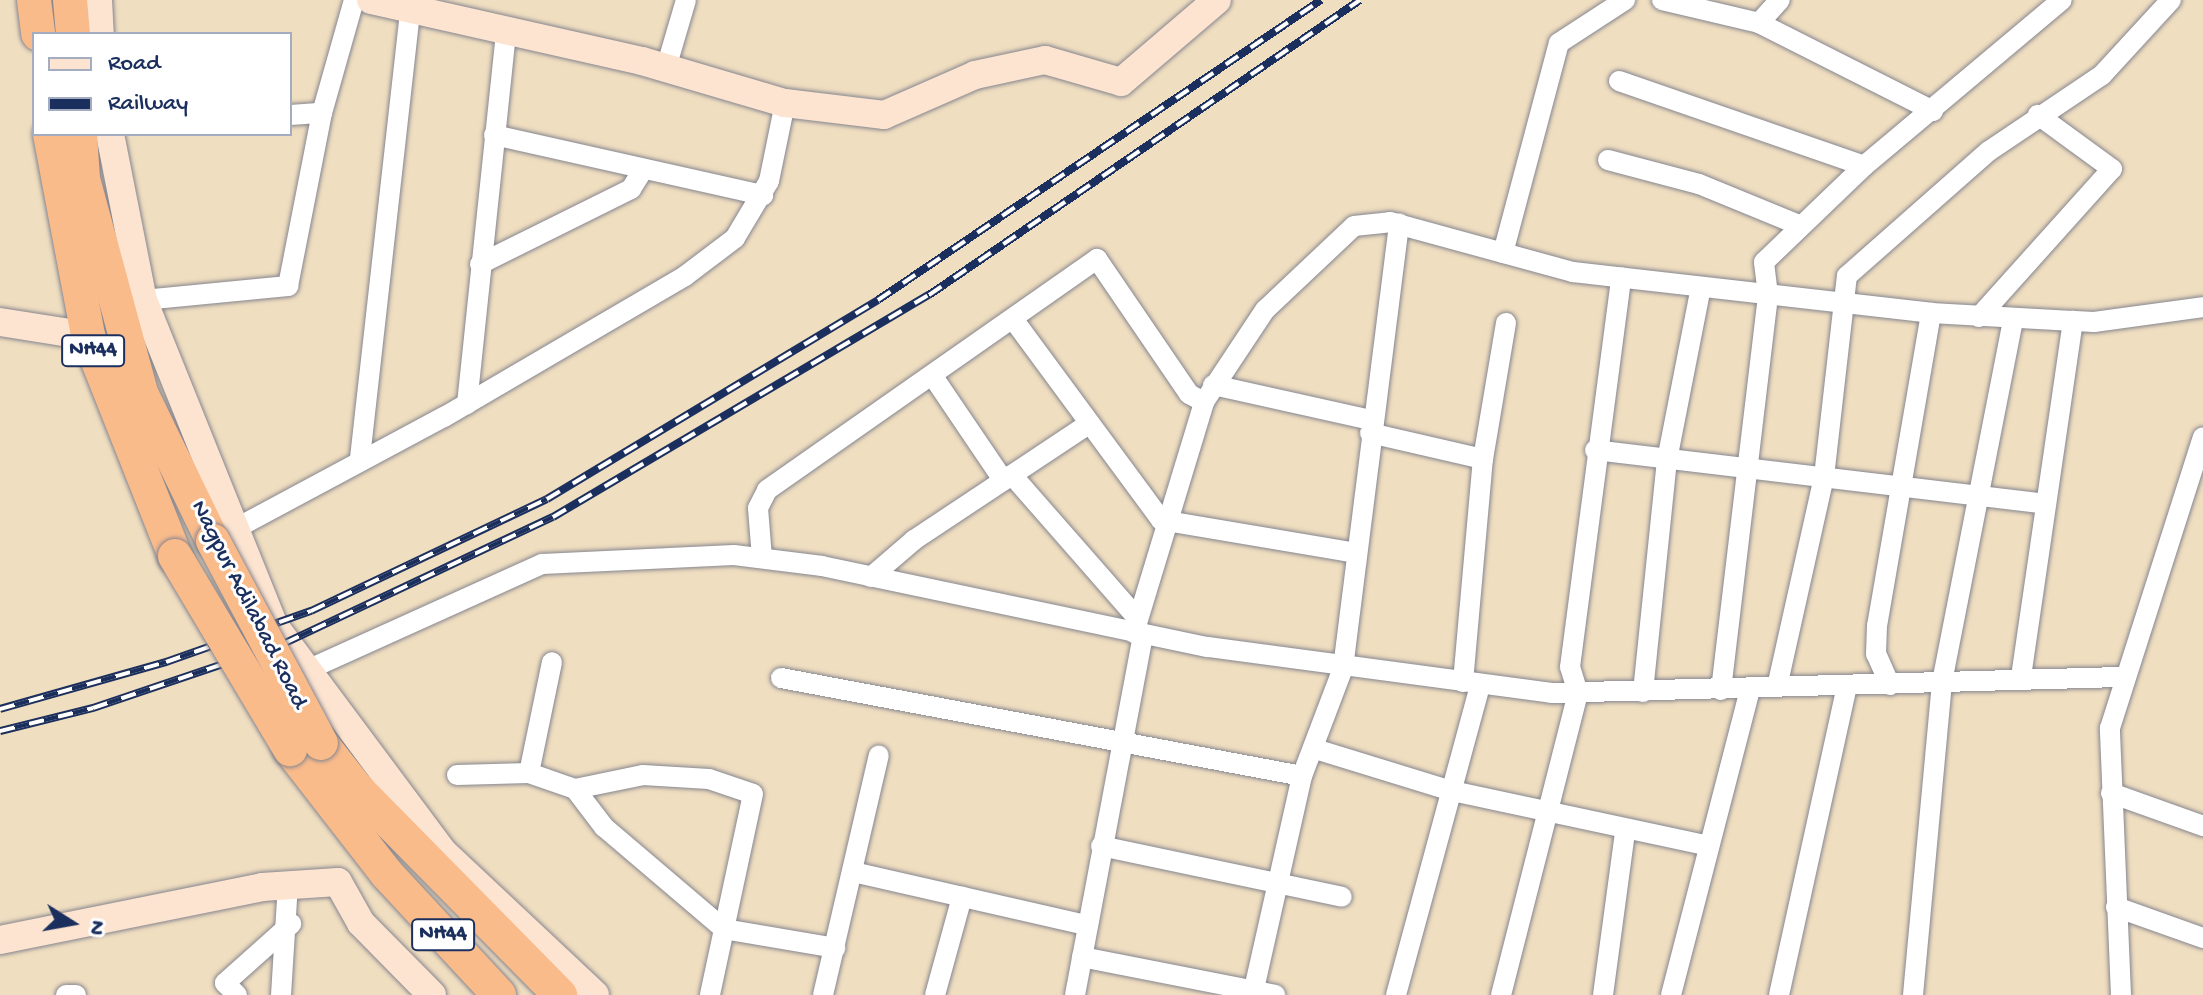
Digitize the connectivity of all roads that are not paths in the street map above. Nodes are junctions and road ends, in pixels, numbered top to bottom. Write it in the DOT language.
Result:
graph roads {
  1 [pos="34,0"];
  2 [pos="70,0"];
  3 [pos="98,0"];
  4 [pos="354,0"];
  5 [pos="371,0"];
  6 [pos="686,0"];
  7 [pos="1217,0"];
  8 [pos="1625,0"];
  9 [pos="1662,0"];
  10 [pos="1780,0"];
  11 [pos="2062,0"];
  12 [pos="2171,0"];
  13 [pos="410,10"];
  14 [pos="1759,23"];
  15 [pos="38,32"];
  16 [pos="73,32"];
  17 [pos="100,32"];
  18 [pos="506,32"];
  19 [pos="666,68"];
  20 [pos="1619,81"];
  21 [pos="785,103"];
  22 [pos="1933,111"];
  23 [pos="322,113"];
  24 [pos="292,115"];
  25 [pos="2038,115"];
  26 [pos="494,135"];
  27 [pos="50,136"];
  28 [pos="80,136"];
  29 [pos="110,136"];
  30 [pos="1608,160"];
  31 [pos="1864,166"];
  32 [pos="641,173"];
  33 [pos="763,195"];
  34 [pos="1399,224"];
  35 [pos="1799,225"];
  36 [pos="1503,253"];
  37 [pos="480,264"];
  38 [pos="1621,277"];
  39 [pos="1701,287"];
  40 [pos="1768,295"];
  41 [pos="143,300"];
  42 [pos="1841,304"];
  43 [pos="2203,307"];
  44 [pos="1931,313"];
  45 [pos="1979,317"];
  46 [pos="1013,319"];
  47 [pos="2013,319"];
  48 [pos="2073,321"];
  49 [pos="0,322"];
  50 [pos="1506,323"];
  51 [pos="88,336"];
  52 [pos="932,375"];
  53 [pos="1209,394"];
  54 [pos="467,404"];
  55 [pos="1087,425"];
  56 [pos="1370,427"];
  57 [pos="2202,445"];
  58 [pos="1595,450"];
  59 [pos="360,458"];
  60 [pos="1483,459"];
  61 [pos="1667,460"];
  62 [pos="1745,469"];
  63 [pos="1824,477"];
  64 [pos="1007,478"];
  65 [pos="1899,484"];
  66 [pos="1979,494"];
  67 [pos="2045,504"];
  68 [pos="1172,522"];
  69 [pos="222,536"];
  70 [pos="1356,553"];
  71 [pos="762,558"];
  72 [pos="871,577"];
  73 [pos="1139,629"];
  74 [pos="552,662"];
  75 [pos="1343,668"];
  76 [pos="305,671"];
  77 [pos="2021,677"];
  78 [pos="2122,677"];
  79 [pos="781,678"];
  80 [pos="1942,682"];
  81 [pos="1472,684"];
  82 [pos="1890,685"];
  83 [pos="1847,686"];
  84 [pos="1777,687"];
  85 [pos="1750,689"];
  86 [pos="1721,690"];
  87 [pos="1643,692"];
  88 [pos="1578,693"];
  89 [pos="1119,743"];
  90 [pos="306,746"];
  91 [pos="1315,749"];
  92 [pos="879,755"];
  93 [pos="529,773"];
  94 [pos="457,775"];
  95 [pos="1302,776"];
  96 [pos="575,789"];
  97 [pos="1448,790"];
  98 [pos="2111,793"];
  99 [pos="1549,814"];
  100 [pos="2203,826"];
  101 [pos="1625,833"];
  102 [pos="1101,846"];
  103 [pos="1709,846"];
  104 [pos="853,872"];
  105 [pos="288,885"];
  106 [pos="1272,885"];
  107 [pos="962,897"];
  108 [pos="1342,897"];
  109 [pos="2116,907"];
  110 [pos="291,924"];
  111 [pos="1087,925"];
  112 [pos="724,929"];
  113 [pos="2203,938"];
  114 [pos="0,940"];
  115 [pos="835,948"];
  116 [pos="1082,957"];
  117 [pos="1191,986"];
  118 [pos="1254,989"];
  119 [pos="225,991"];
  120 [pos="66,995"];
  121 [pos="76,995"];
  122 [pos="281,995"];
  123 [pos="432,995"];
  124 [pos="499,995"];
  125 [pos="560,995"];
  126 [pos="595,995"];
  127 [pos="710,995"];
  128 [pos="823,995"];
  129 [pos="935,995"];
  130 [pos="1075,995"];
  131 [pos="1275,995"];
  132 [pos="1396,995"];
  133 [pos="1501,995"];
  134 [pos="1603,995"];
  135 [pos="1671,995"];
  136 [pos="1779,995"];
  137 [pos="1913,995"];
  138 [pos="2121,995"];
  1 -- 15 [label="highway"];
  2 -- 16 [label="highway"];
  3 -- 17 [label="street"];
  4 -- 23 [label="street"];
  5 -- 13 [label="street"];
  6 -- 19 [label="street"];
  7 -- 21 [label="street"];
  8 -- 36 [label="street"];
  9 -- 14 [label="street"];
  10 -- 14 [label="street"];
  11 -- 22 [label="street"];
  12 -- 25 [label="street"];
  13 -- 18 [label="street"];
  13 -- 59 [label="street"];
  14 -- 22 [label="street"];
  18 -- 19 [label="street"];
  18 -- 26 [label="street"];
  19 -- 21 [label="street"];
  20 -- 31 [label="street"];
  21 -- 33 [label="street"];
  22 -- 31 [label="street"];
  23 -- 24 [label="street"];
  23 -- 41 [label="street"];
  25 -- 42 [label="street"];
  25 -- 45 [label="street"];
  26 -- 32 [label="street"];
  26 -- 37 [label="street"];
  27 -- 51 [label="highway, Nagpur Adilabad Road / NH44"];
  28 -- 69 [label="highway, Nagpur Adilabad Road / NH44"];
  29 -- 41 [label="street"];
  30 -- 35 [label="street"];
  31 -- 35 [label="street"];
  32 -- 33 [label="street"];
  32 -- 37 [label="street"];
  33 -- 54 [label="street"];
  34 -- 36 [label="street"];
  34 -- 53 [label="street"];
  34 -- 56 [label="street"];
  35 -- 40 [label="street"];
  36 -- 38 [label="street"];
  37 -- 54 [label="street"];
  38 -- 39 [label="street"];
  38 -- 58 [label="street"];
  39 -- 40 [label="street"];
  39 -- 61 [label="street"];
  40 -- 42 [label="street"];
  40 -- 62 [label="street"];
  41 -- 69 [label="street"];
  42 -- 44 [label="street"];
  42 -- 63 [label="street"];
  43 -- 48 [label="street"];
  44 -- 45 [label="street"];
  44 -- 65 [label="street"];
  45 -- 47 [label="street"];
  46 -- 52 [label="street"];
  46 -- 53 [label="street"];
  46 -- 55 [label="street"];
  47 -- 48 [label="street"];
  47 -- 66 [label="street"];
  48 -- 67 [label="street"];
  49 -- 51 [label="street"];
  50 -- 60 [label="street"];
  51 -- 90 [label="highway, Nagpur Adilabad Road / NH44, bridge"];
  52 -- 64 [label="street"];
  52 -- 71 [label="street"];
  53 -- 56 [label="street"];
  53 -- 68 [label="street"];
  54 -- 59 [label="street"];
  55 -- 64 [label="street"];
  55 -- 68 [label="street"];
  56 -- 60 [label="street"];
  56 -- 70 [label="street"];
  57 -- 78 [label="street"];
  58 -- 61 [label="street"];
  58 -- 88 [label="street"];
  59 -- 69 [label="street"];
  60 -- 81 [label="street"];
  61 -- 62 [label="street"];
  61 -- 87 [label="street"];
  62 -- 63 [label="street"];
  62 -- 86 [label="street"];
  63 -- 65 [label="street"];
  63 -- 84 [label="street"];
  64 -- 72 [label="street"];
  64 -- 73 [label="street"];
  65 -- 66 [label="street"];
  65 -- 82 [label="street"];
  66 -- 67 [label="street"];
  66 -- 80 [label="street"];
  67 -- 77 [label="street"];
  68 -- 70 [label="street"];
  68 -- 73 [label="street"];
  69 -- 76 [label="street"];
  69 -- 90 [label="highway, Nagpur Adilabad Road / NH44, bridge"];
  70 -- 75 [label="street"];
  71 -- 72 [label="street"];
  71 -- 76 [label="street"];
  72 -- 73 [label="street"];
  73 -- 75 [label="street"];
  73 -- 89 [label="street"];
  74 -- 93 [label="street"];
  75 -- 81 [label="street"];
  75 -- 91 [label="street"];
  76 -- 126 [label="street"];
  77 -- 78 [label="street"];
  77 -- 80 [label="street"];
  78 -- 98 [label="street"];
  79 -- 89 [label="street"];
  80 -- 82 [label="street"];
  80 -- 137 [label="street"];
  81 -- 88 [label="street"];
  81 -- 97 [label="street"];
  82 -- 83 [label="street"];
  83 -- 84 [label="street"];
  83 -- 136 [label="street"];
  84 -- 85 [label="street"];
  85 -- 86 [label="street"];
  85 -- 103 [label="street"];
  86 -- 87 [label="street"];
  87 -- 88 [label="street"];
  88 -- 99 [label="street"];
  89 -- 95 [label="street"];
  89 -- 102 [label="street"];
  90 -- 124 [label="highway, Nagpur Adilabad Road / NH44"];
  90 -- 125 [label="highway, Nagpur Adilabad Road / NH44"];
  91 -- 95 [label="street"];
  91 -- 97 [label="street"];
  92 -- 104 [label="street"];
  93 -- 94 [label="street"];
  93 -- 96 [label="street"];
  95 -- 106 [label="street"];
  96 -- 112 [label="street"];
  96 -- 112 [label="street"];
  97 -- 99 [label="street"];
  97 -- 132 [label="street"];
  98 -- 100 [label="street"];
  98 -- 109 [label="street"];
  99 -- 101 [label="street"];
  99 -- 133 [label="street"];
  101 -- 103 [label="street"];
  101 -- 134 [label="street"];
  102 -- 106 [label="street"];
  102 -- 111 [label="street"];
  103 -- 135 [label="street"];
  104 -- 107 [label="street"];
  104 -- 115 [label="street"];
  105 -- 110 [label="street"];
  105 -- 114 [label="street"];
  105 -- 123 [label="street"];
  106 -- 108 [label="street"];
  106 -- 118 [label="street"];
  107 -- 111 [label="street"];
  107 -- 129 [label="street"];
  109 -- 113 [label="street"];
  109 -- 138 [label="street"];
  110 -- 119 [label="street"];
  110 -- 122 [label="street"];
  111 -- 116 [label="street"];
  112 -- 115 [label="street"];
  112 -- 127 [label="street"];
  115 -- 128 [label="street"];
  116 -- 117 [label="street"];
  116 -- 130 [label="street"];
  117 -- 118 [label="street"];
  118 -- 131 [label="street"];
  120 -- 121 [label="street"];
}
